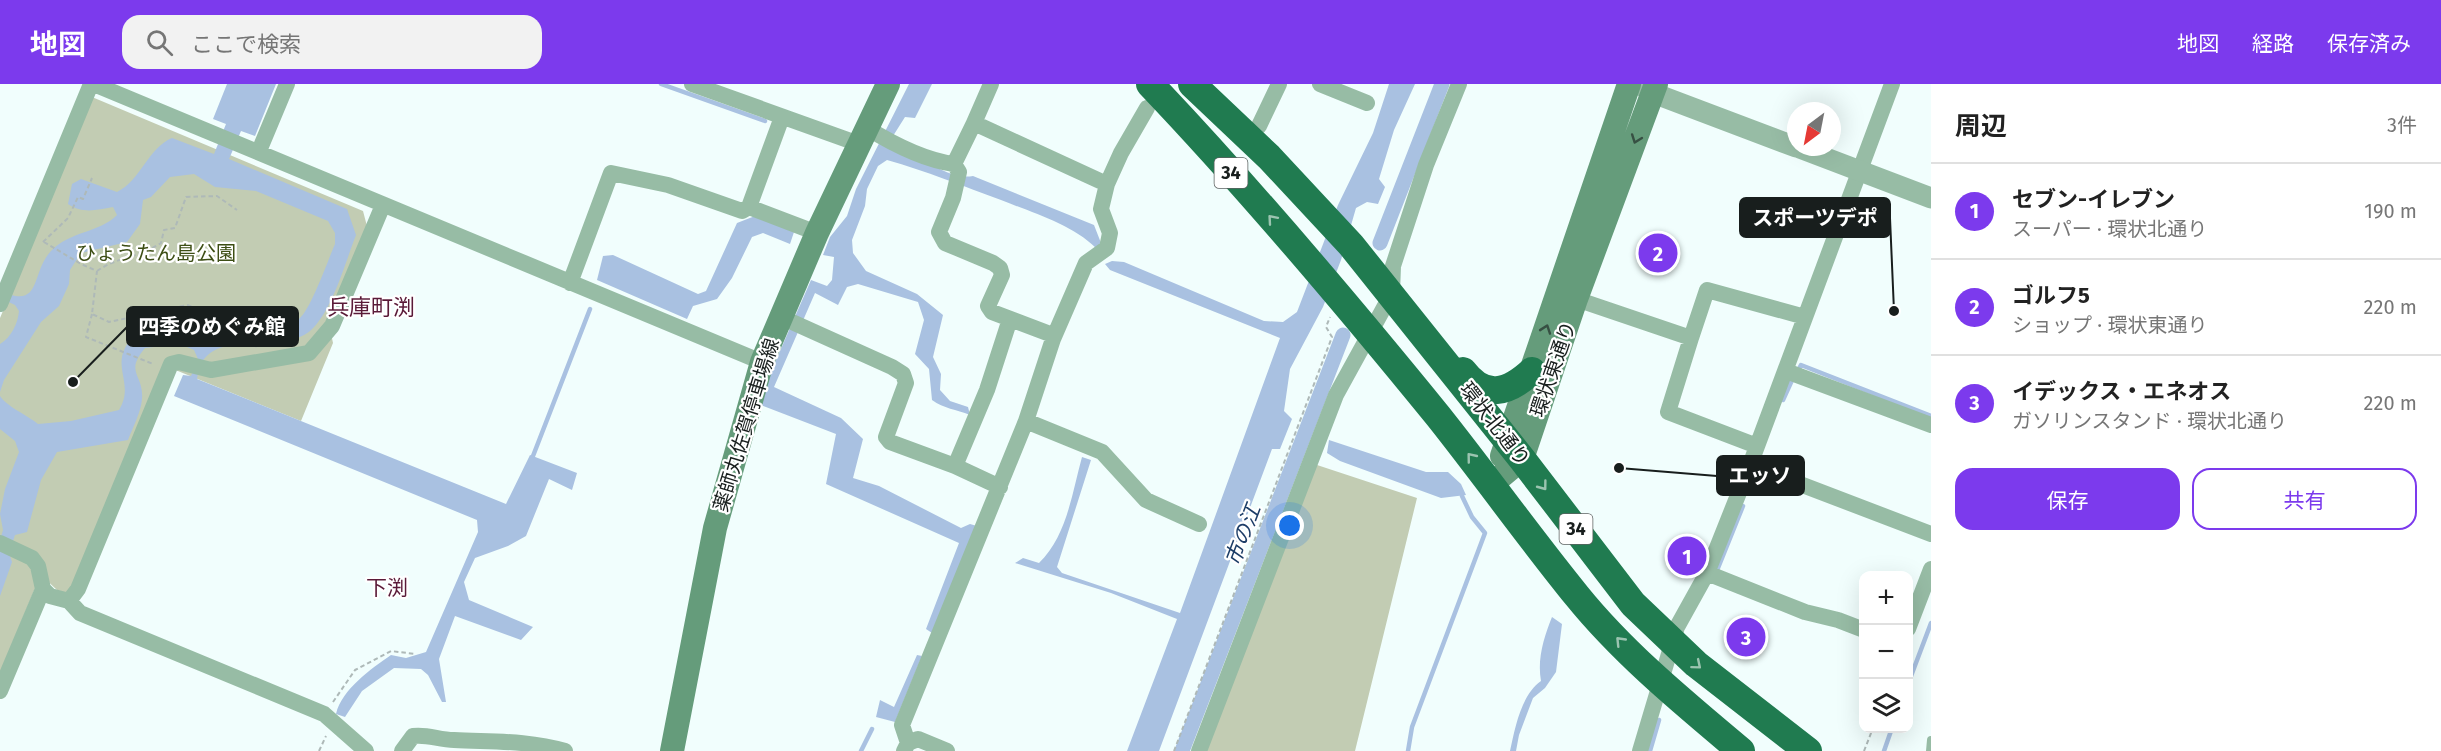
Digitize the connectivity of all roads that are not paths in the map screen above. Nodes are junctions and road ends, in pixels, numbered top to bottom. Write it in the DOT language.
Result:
graph roads {
  1 [pos="92,84"];
  2 [pos="287,84"];
  3 [pos="692,84"];
  4 [pos="888,84"];
  5 [pos="991,84"];
  6 [pos="1192,84"];
  7 [pos="1279,84"];
  8 [pos="1320,84"];
  9 [pos="1459,84"];
  10 [pos="1629,84"];
  11 [pos="1892,84"];
  12 [pos="1650,87"];
  13 [pos="1149,96"];
  14 [pos="1367,103"];
  15 [pos="782,117"];
  16 [pos="974,123"];
  17 [pos="1259,126"];
  18 [pos="874,138"];
  19 [pos="1787,143"];
  20 [pos="259,151"];
  21 [pos="1820,156"];
  22 [pos="1861,171"];
  23 [pos="956,174"];
  24 [pos="1100,181"];
  25 [pos="1931,198"];
  26 [pos="383,205"];
  27 [pos="749,207"];
  28 [pos="817,233"];
  29 [pos="570,283"];
  30 [pos="1392,293"];
  31 [pos="2,299"];
  32 [pos="1576,299"];
  33 [pos="1805,317"];
  34 [pos="785,319"];
  35 [pos="1010,319"];
  36 [pos="1369,331"];
  37 [pos="1691,338"];
  38 [pos="1053,339"];
  39 [pos="762,362"];
  40 [pos="1532,371"];
  41 [pos="1793,373"];
  42 [pos="1026,421"];
  43 [pos="1931,425"];
  44 [pos="1757,446"];
  45 [pos="1515,449"];
  46 [pos="955,466"];
  47 [pos="1756,467"];
  48 [pos="1492,484"];
  49 [pos="1000,487"];
  50 [pos="1199,524"];
  51 [pos="1931,534"];
  52 [pos="0,543"];
  53 [pos="1931,569"];
  54 [pos="1712,575"];
  55 [pos="43,589"];
  56 [pos="69,601"];
  57 [pos="1910,625"];
  58 [pos="1859,628"];
  59 [pos="1672,643"];
  60 [pos="1662,684"];
  61 [pos="0,691"];
  62 [pos="1931,740"];
  63 [pos="906,747"];
  64 [pos="674,750"];
  65 [pos="366,751"];
  66 [pos="402,751"];
  67 [pos="565,751"];
  68 [pos="947,751"];
  69 [pos="1199,751"];
  70 [pos="1640,751"];
  71 [pos="1741,751"];
  72 [pos="1809,751"];
  73 [pos="1930,751"];
  1 -- 20 [label="street"];
  1 -- 31 [label="street"];
  2 -- 20 [label="street"];
  3 -- 15 [label="street"];
  4 -- 18 [label="main road, 薬師丸佐賀停車場線"];
  5 -- 16 [label="street"];
  6 -- 30 [label="highway, 環状北通り / 34"];
  7 -- 17 [label="street"];
  8 -- 14 [label="street"];
  9 -- 30 [label="street"];
  40 -- 10 [label="main road, 環状東通り, one-way"];
  11 -- 22 [label="street"];
  12 -- 19 [label="street"];
  12 -- 32 [label="main road, 環状東通り, one-way"];
  36 -- 13 [label="highway, 環状北通り / 34, one-way"];
  13 -- 38 [label="street"];
  15 -- 18 [label="street"];
  15 -- 27 [label="street"];
  16 -- 23 [label="street"];
  16 -- 24 [label="street"];
  18 -- 23 [label="street"];
  18 -- 28 [label="main road, 薬師丸佐賀停車場線"];
  20 -- 26 [label="street"];
  21 -- 22 [label="street"];
  22 -- 25 [label="street"];
  22 -- 33 [label="street"];
  23 -- 35 [label="street"];
  26 -- 29 [label="street"];
  26 -- 56 [label="street"];
  27 -- 28 [label="street"];
  27 -- 29 [label="street"];
  28 -- 34 [label="main road, 薬師丸佐賀停車場線"];
  29 -- 39 [label="street"];
  30 -- 36 [label="street"];
  30 -- 40 [label="highway"];
  30 -- 45 [label="highway, 環状北通り / 34"];
  32 -- 37 [label="street"];
  32 -- 45 [label="main road, 環状東通り"];
  33 -- 37 [label="street"];
  33 -- 41 [label="street"];
  34 -- 39 [label="main road, 薬師丸佐賀停車場線"];
  34 -- 46 [label="street"];
  35 -- 38 [label="street"];
  35 -- 46 [label="street"];
  48 -- 36 [label="highway, 環状北通り / 34, one-way"];
  36 -- 69 [label="street"];
  37 -- 44 [label="street"];
  38 -- 42 [label="street"];
  39 -- 64 [label="main road, 薬師丸佐賀停車場線"];
  40 -- 45 [label="main road, 環状東通り"];
  41 -- 43 [label="street"];
  41 -- 44 [label="street"];
  42 -- 49 [label="street"];
  42 -- 50 [label="street"];
  44 -- 47 [label="street"];
  45 -- 48 [label="main road"];
  45 -- 59 [label="highway, 環状北通り / 34, one-way"];
  46 -- 49 [label="street"];
  47 -- 51 [label="street"];
  47 -- 54 [label="street"];
  60 -- 48 [label="highway, 環状北通り / 34, one-way"];
  49 -- 63 [label="street"];
  52 -- 55 [label="street"];
  53 -- 57 [label="street"];
  54 -- 58 [label="street"];
  54 -- 59 [label="street"];
  55 -- 56 [label="street"];
  55 -- 61 [label="street"];
  56 -- 65 [label="street"];
  59 -- 60 [label="street"];
  59 -- 72 [label="highway, 環状北通り / 34, one-way"];
  60 -- 70 [label="street"];
  60 -- 71 [label="highway, 環状北通り / 34"];
  62 -- 73 [label="lane"];
  63 -- 68 [label="street"];
  66 -- 67 [label="street"];
}
